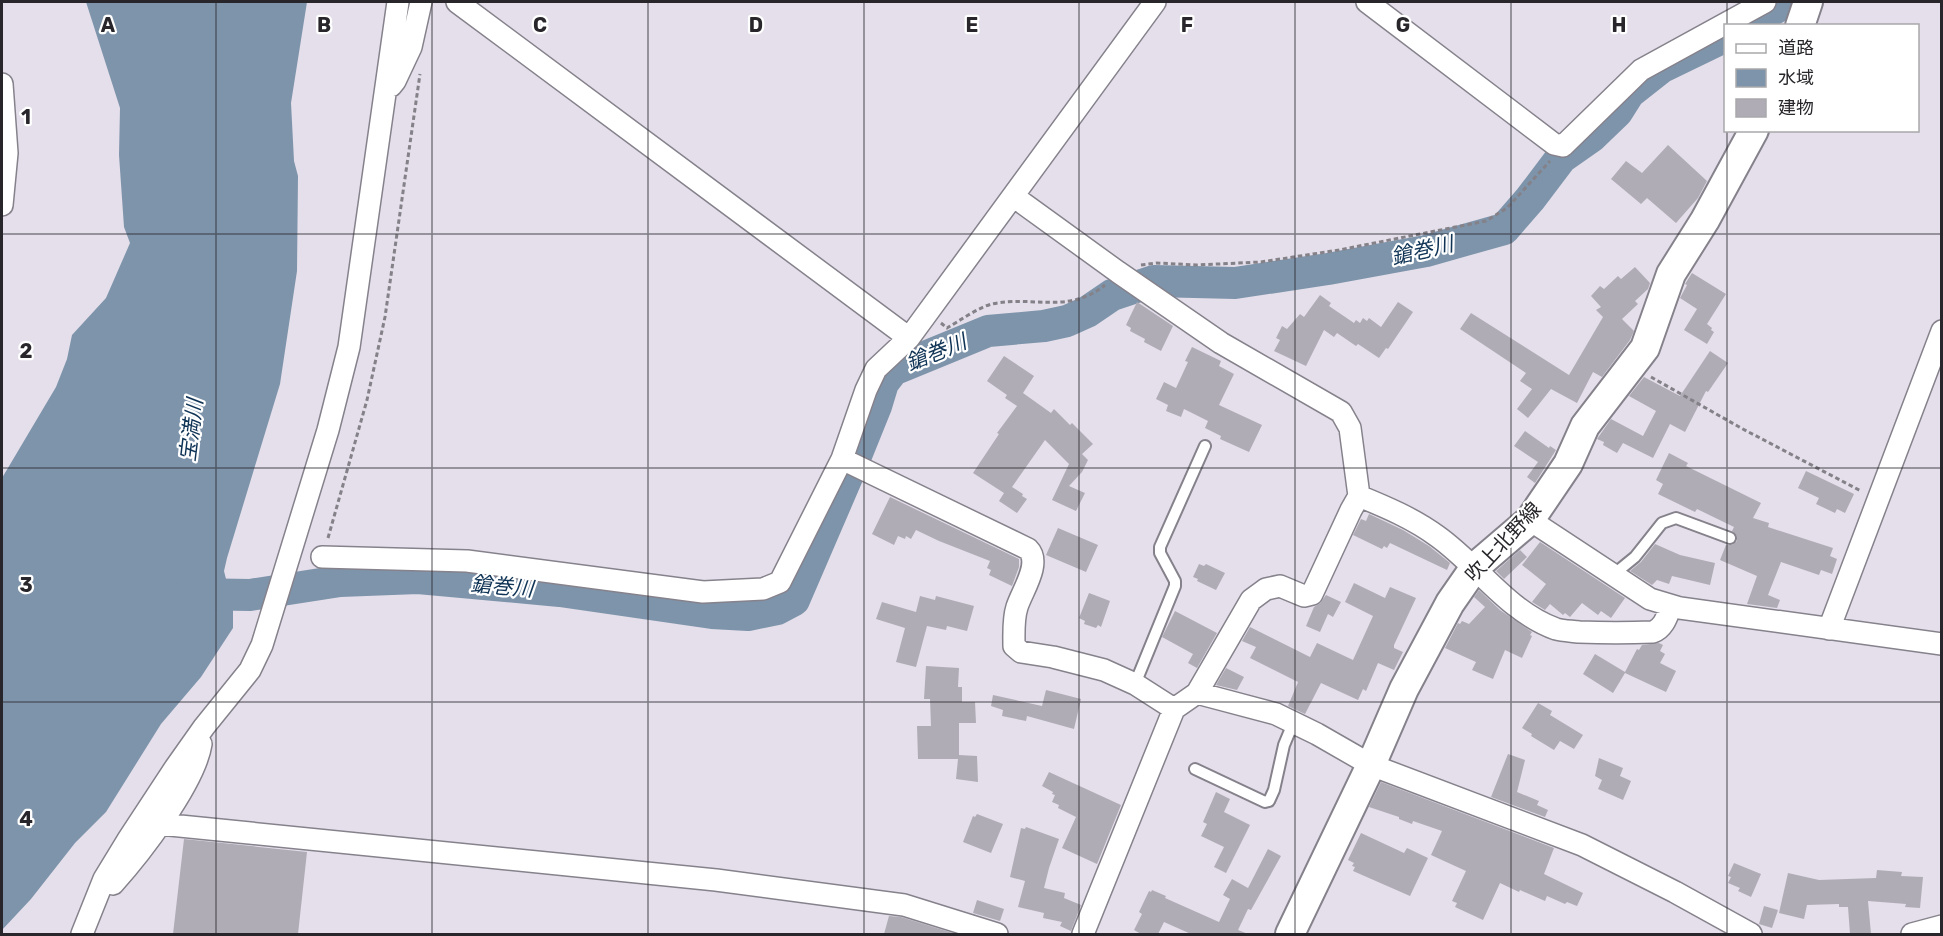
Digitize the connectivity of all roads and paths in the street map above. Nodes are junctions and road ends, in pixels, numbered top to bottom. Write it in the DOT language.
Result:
graph roads {
  1 [pos="398,2"];
  2 [pos="421,2"];
  3 [pos="457,2"];
  4 [pos="1155,2"];
  5 [pos="1367,2"];
  6 [pos="1765,2"];
  7 [pos="1808,2"];
  8 [pos="1724,24"];
  9 [pos="1725,24"];
  10 [pos="1801,24"];
  11 [pos="421,68"];
  12 [pos="2,84"];
  13 [pos="384,93"];
  14 [pos="1753,132"];
  15 [pos="1563,146"];
  16 [pos="1013,196"];
  17 [pos="2,205"];
  18 [pos="1118,272"];
  19 [pos="927,314"];
  20 [pos="1941,331"];
  21 [pos="909,338"];
  22 [pos="1631,365"];
  23 [pos="1205,446"];
  24 [pos="842,459"];
  25 [pos="1359,496"];
  26 [pos="1878,500"];
  27 [pos="1530,520"];
  28 [pos="1730,538"];
  29 [pos="322,557"];
  30 [pos="1475,567"];
  31 [pos="1613,575"];
  32 [pos="1671,606"];
  33 [pos="1829,629"];
  34 [pos="1941,644"];
  35 [pos="1136,684"];
  36 [pos="1197,693"];
  37 [pos="1174,709"];
  38 [pos="1294,722"];
  39 [pos="204,727"];
  40 [pos="1371,765"];
  41 [pos="1195,769"];
  42 [pos="160,824"];
  43 [pos="91,910"];
  44 [pos="1941,926"];
  45 [pos="82,934"];
  46 [pos="997,934"];
  47 [pos="1083,934"];
  48 [pos="1290,934"];
  49 [pos="1751,934"];
  50 [pos="1912,934"];
  1 -- 13 [label="street"];
  2 -- 13 [label="street"];
  3 -- 21 [label="street"];
  4 -- 16 [label="street"];
  5 -- 15 [label="street"];
  6 -- 9 [label="street"];
  7 -- 10 [label="main road"];
  8 -- 15 [label="street"];
  11 -- 29 [label="path"];
  12 -- 17 [label="street"];
  13 -- 39 [label="street"];
  14 -- 22 [label="main road, 吹上北野線"];
  15 -- 18 [label="path"];
  16 -- 18 [label="street"];
  16 -- 19 [label="street"];
  18 -- 19 [label="path"];
  18 -- 25 [label="street"];
  19 -- 21 [label="street"];
  20 -- 26 [label="street"];
  21 -- 24 [label="street"];
  22 -- 26 [label="path"];
  22 -- 27 [label="main road, 吹上北野線"];
  23 -- 35 [label="lane"];
  24 -- 29 [label="street"];
  24 -- 35 [label="street"];
  25 -- 30 [label="street"];
  25 -- 36 [label="street"];
  26 -- 33 [label="street"];
  27 -- 30 [label="main road, 吹上北野線"];
  27 -- 31 [label="street"];
  28 -- 31 [label="lane"];
  30 -- 32 [label="street"];
  30 -- 40 [label="main road, 吹上北野線"];
  31 -- 32 [label="street"];
  32 -- 33 [label="street"];
  33 -- 34 [label="street"];
  35 -- 37 [label="street"];
  36 -- 37 [label="street"];
  36 -- 38 [label="street"];
  37 -- 47 [label="street"];
  38 -- 40 [label="street"];
  38 -- 41 [label="lane"];
  39 -- 42 [label="street"];
  39 -- 43 [label="street"];
  40 -- 48 [label="main road, 吹上北野線"];
  40 -- 49 [label="street"];
  42 -- 43 [label="street"];
  42 -- 46 [label="street"];
  43 -- 45 [label="street"];
  44 -- 50 [label="street"];
}
